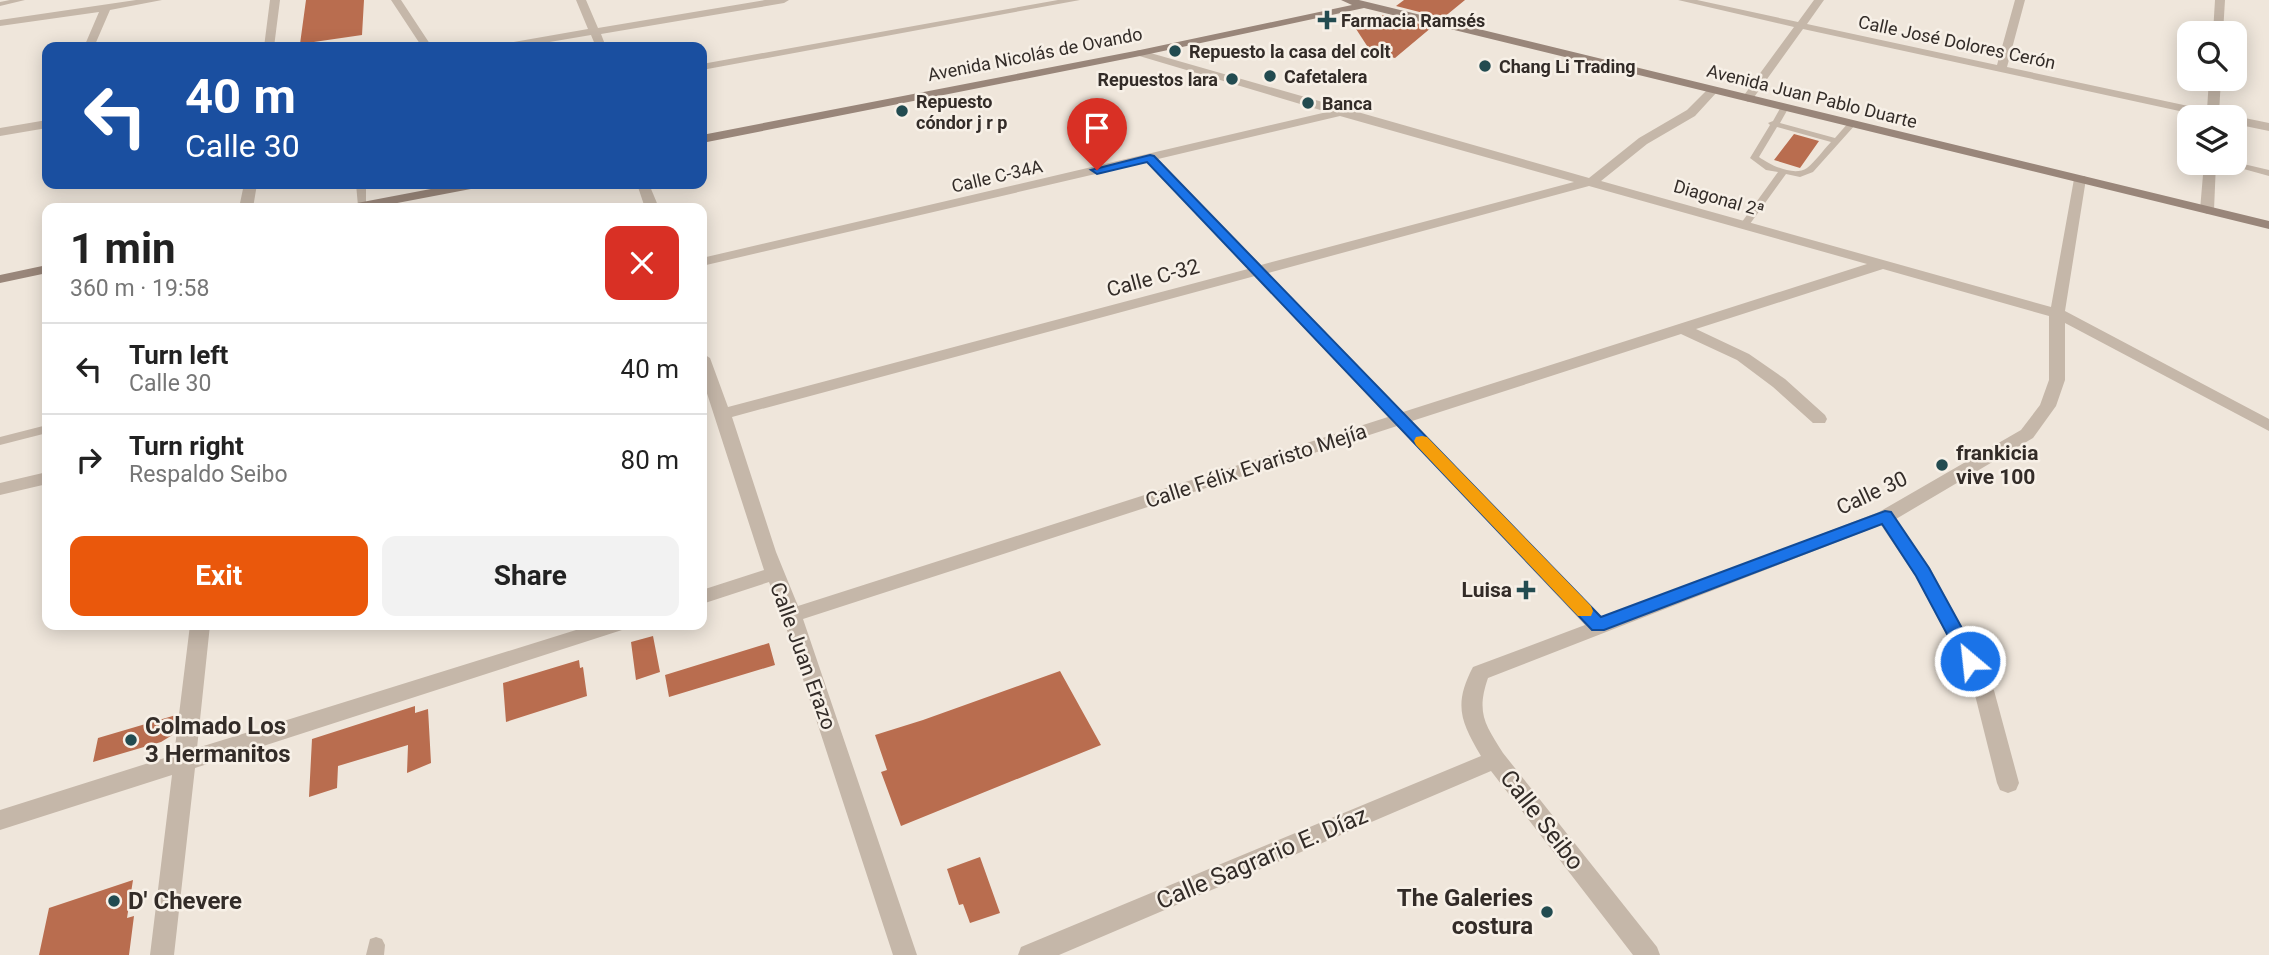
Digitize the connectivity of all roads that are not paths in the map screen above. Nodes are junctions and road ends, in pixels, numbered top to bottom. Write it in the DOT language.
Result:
graph roads {
  1 [pos="21,0"];
  2 [pos="93,0"];
  3 [pos="157,0"];
  4 [pos="275,0"];
  5 [pos="396,0"];
  6 [pos="582,0"];
  7 [pos="784,0"];
  8 [pos="1075,0"];
  9 [pos="1346,0"];
  10 [pos="1683,0"];
  11 [pos="1819,0"];
  12 [pos="2020,0"];
  13 [pos="2220,0"];
  14 [pos="1369,3"];
  15 [pos="0,4"];
  16 [pos="106,7"];
  17 [pos="56,15"];
  18 [pos="2219,21"];
  19 [pos="0,23"];
  20 [pos="1801,26"];
  21 [pos="596,32"];
  22 [pos="91,42"];
  23 [pos="270,42"];
  24 [pos="424,42"];
  25 [pos="533,42"];
  26 [pos="599,42"];
  27 [pos="1140,53"];
  28 [pos="707,66"];
  29 [pos="2001,69"];
  30 [pos="1713,90"];
  31 [pos="1748,98"];
  32 [pos="1785,107"];
  33 [pos="2177,108"];
  34 [pos="1342,113"];
  35 [pos="2247,122"];
  36 [pos="1772,124"];
  37 [pos="1852,124"];
  38 [pos="42,125"];
  39 [pos="2269,127"];
  40 [pos="0,132"];
  41 [pos="707,138"];
  42 [pos="1837,141"];
  43 [pos="1150,158"];
  44 [pos="2247,168"];
  45 [pos="1783,172"];
  46 [pos="2269,173"];
  47 [pos="2209,175"];
  48 [pos="2080,179"];
  49 [pos="1593,181"];
  50 [pos="450,189"];
  51 [pos="379,203"];
  52 [pos="2207,210"];
  53 [pos="2269,225"];
  54 [pos="1744,226"];
  55 [pos="707,261"];
  56 [pos="1880,265"];
  57 [pos="42,270"];
  58 [pos="1259,271"];
  59 [pos="0,279"];
  60 [pos="2057,313"];
  61 [pos="1685,330"];
  62 [pos="707,371"];
  63 [pos="724,414"];
  64 [pos="1819,419"];
  65 [pos="1401,420"];
  66 [pos="2269,426"];
  67 [pos="42,430"];
  68 [pos="0,441"];
  69 [pos="42,479"];
  70 [pos="0,489"];
  71 [pos="1885,517"];
  72 [pos="773,574"];
  73 [pos="707,595"];
  74 [pos="792,615"];
  75 [pos="1598,625"];
  76 [pos="199,630"];
  77 [pos="599,630"];
  78 [pos="1480,673"];
  79 [pos="1495,760"];
  80 [pos="184,764"];
  81 [pos="2008,783"];
  82 [pos="0,820"];
  83 [pos="162,955"];
  84 [pos="905,955"];
  85 [pos="1030,955"];
  86 [pos="1648,955"];
  1 -- 15 [label="lane"];
  2 -- 17 [label="street"];
  3 -- 16 [label="street"];
  4 -- 23 [label="street"];
  5 -- 24 [label="street"];
  6 -- 21 [label="street"];
  7 -- 21 [label="street"];
  8 -- 28 [label="street"];
  9 -- 14 [label="main road, Avenida Juan Pablo Duarte"];
  10 -- 20 [label="street, Calle José Dolores Cerón"];
  11 -- 20 [label="street"];
  12 -- 29 [label="street"];
  13 -- 18 [label="street"];
  14 -- 27 [label="main road, Avenida Nicolás de Ovando"];
  14 -- 30 [label="main road, Avenida Juan Pablo Duarte"];
  16 -- 17 [label="street"];
  16 -- 22 [label="street"];
  17 -- 19 [label="street"];
  20 -- 29 [label="street, Calle José Dolores Cerón"];
  20 -- 31 [label="street"];
  21 -- 25 [label="street"];
  21 -- 26 [label="street"];
  27 -- 34 [label="street, Diagonal 2ª"];
  27 -- 41 [label="main road, Avenida Nicolás de Ovando"];
  29 -- 33 [label="street, Calle José Dolores Cerón"];
  30 -- 31 [label="main road, Avenida Juan Pablo Duarte"];
  30 -- 49 [label="street"];
  31 -- 32 [label="main road, Avenida Juan Pablo Duarte"];
  32 -- 36 [label="lane"];
  32 -- 37 [label="main road, Avenida Juan Pablo Duarte"];
  34 -- 43 [label="street, Calle C-34A"];
  34 -- 49 [label="street, Diagonal 2ª"];
  35 -- 39 [label="street"];
  36 -- 42 [label="lane"];
  36 -- 45 [label="lane"];
  37 -- 42 [label="lane"];
  37 -- 48 [label="main road, Avenida Juan Pablo Duarte"];
  38 -- 40 [label="street"];
  42 -- 45 [label="lane"];
  43 -- 55 [label="street, Calle C-34A"];
  43 -- 58 [label="street"];
  44 -- 46 [label="lane"];
  45 -- 54 [label="lane"];
  47 -- 52 [label="street"];
  48 -- 52 [label="main road, Avenida Juan Pablo Duarte"];
  48 -- 60 [label="street, Calle 30"];
  49 -- 54 [label="street, Diagonal 2ª"];
  49 -- 58 [label="street, Calle C-32"];
  50 -- 51 [label="main road"];
  52 -- 53 [label="main road, Avenida Juan Pablo Duarte"];
  54 -- 56 [label="street, Diagonal 2ª"];
  56 -- 60 [label="street, Diagonal 2ª"];
  56 -- 61 [label="street, Calle Félix Evaristo Mejía"];
  57 -- 59 [label="main road"];
  58 -- 63 [label="street, Calle C-32"];
  58 -- 65 [label="street"];
  60 -- 66 [label="street, Diagonal 2ª"];
  60 -- 71 [label="street, Calle 30"];
  61 -- 64 [label="street"];
  61 -- 65 [label="street, Calle Félix Evaristo Mejía"];
  62 -- 63 [label="street, Calle Juan Erazo"];
  63 -- 72 [label="street, Calle Juan Erazo"];
  65 -- 74 [label="street, Calle Félix Evaristo Mejía"];
  65 -- 75 [label="street"];
  67 -- 68 [label="lane"];
  69 -- 70 [label="street"];
  71 -- 75 [label="street, Calle 30"];
  71 -- 81 [label="street"];
  72 -- 73 [label="street"];
  72 -- 74 [label="street, Calle Juan Erazo"];
  74 -- 84 [label="street, Calle Juan Erazo"];
  75 -- 78 [label="street, Calle 30"];
  76 -- 80 [label="street"];
  77 -- 80 [label="street"];
  78 -- 79 [label="street, Calle Seibo"];
  79 -- 85 [label="street, Calle Sagrario E. Díaz"];
  79 -- 86 [label="street, Calle Seibo"];
  80 -- 82 [label="street"];
  80 -- 83 [label="street"];
}
